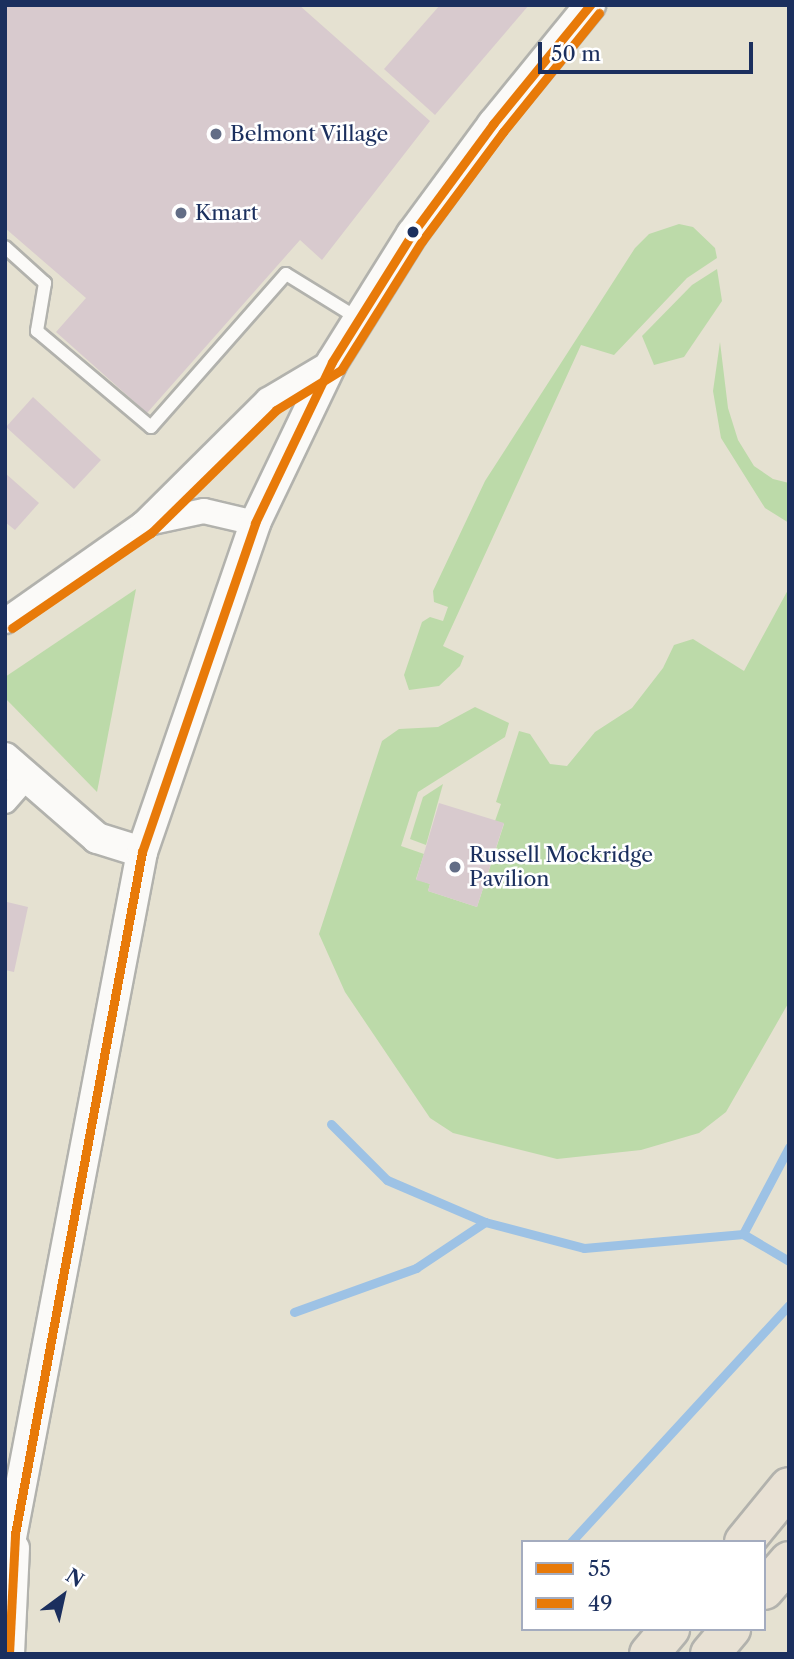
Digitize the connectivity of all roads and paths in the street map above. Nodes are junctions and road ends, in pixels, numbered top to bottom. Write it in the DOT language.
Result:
graph roads {
  1 [pos="590,5"];
  2 [pos="5,247"];
  3 [pos="359,319"];
  4 [pos="332,362"];
  5 [pos="255,523"];
  6 [pos="142,524"];
  7 [pos="7,618"];
  8 [pos="16,767"];
  9 [pos="5,801"];
  10 [pos="142,852"];
  11 [pos="789,1487"];
  12 [pos="15,1534"];
  13 [pos="746,1540"];
  14 [pos="789,1561"];
  15 [pos="5,1569"];
  16 [pos="766,1588"];
  17 [pos="668,1631"];
  18 [pos="729,1631"];
  19 [pos="9,1654"];
  20 [pos="649,1654"];
  21 [pos="710,1654"];
  1 -- 3 [label="street"];
  2 -- 3 [label="lane"];
  3 -- 4 [label="street"];
  4 -- 5 [label="street"];
  4 -- 6 [label="street"];
  5 -- 6 [label="street"];
  5 -- 10 [label="street"];
  6 -- 7 [label="street"];
  8 -- 9 [label="street"];
  8 -- 10 [label="street"];
  10 -- 12 [label="street"];
  11 -- 13 [label="highway"];
  12 -- 15 [label="street"];
  12 -- 19 [label="street"];
  14 -- 16 [label="highway"];
  17 -- 20 [label="highway"];
  18 -- 21 [label="highway"];
}
